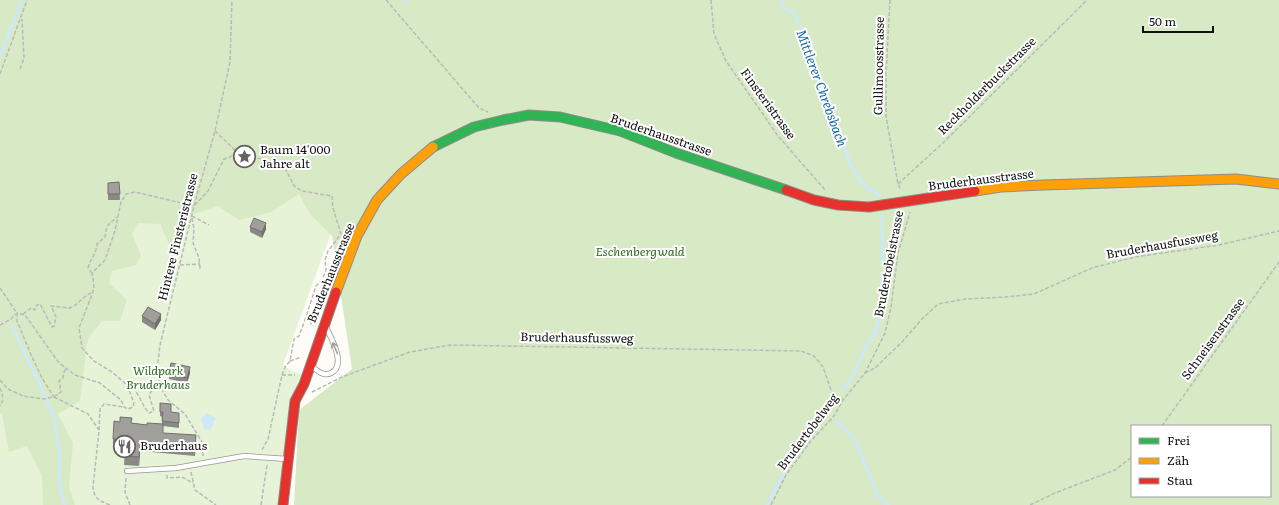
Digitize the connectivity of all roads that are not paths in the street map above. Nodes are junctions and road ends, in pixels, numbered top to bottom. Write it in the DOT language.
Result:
graph roads {
  1 [pos="1279,184"];
  2 [pos="324,323"];
  3 [pos="310,365"];
  4 [pos="287,459"];
  5 [pos="127,471"];
  6 [pos="283,505"];
  1 -- 2 [label="street, Bruderhausstrasse"];
  2 -- 3 [label="street, Bruderhausstrasse"];
  3 -- 2 [label="lane, one-way"];
  3 -- 4 [label="street, Bruderhausstrasse"];
  4 -- 5 [label="lane"];
  4 -- 6 [label="street, Bruderhausstrasse"];
}
